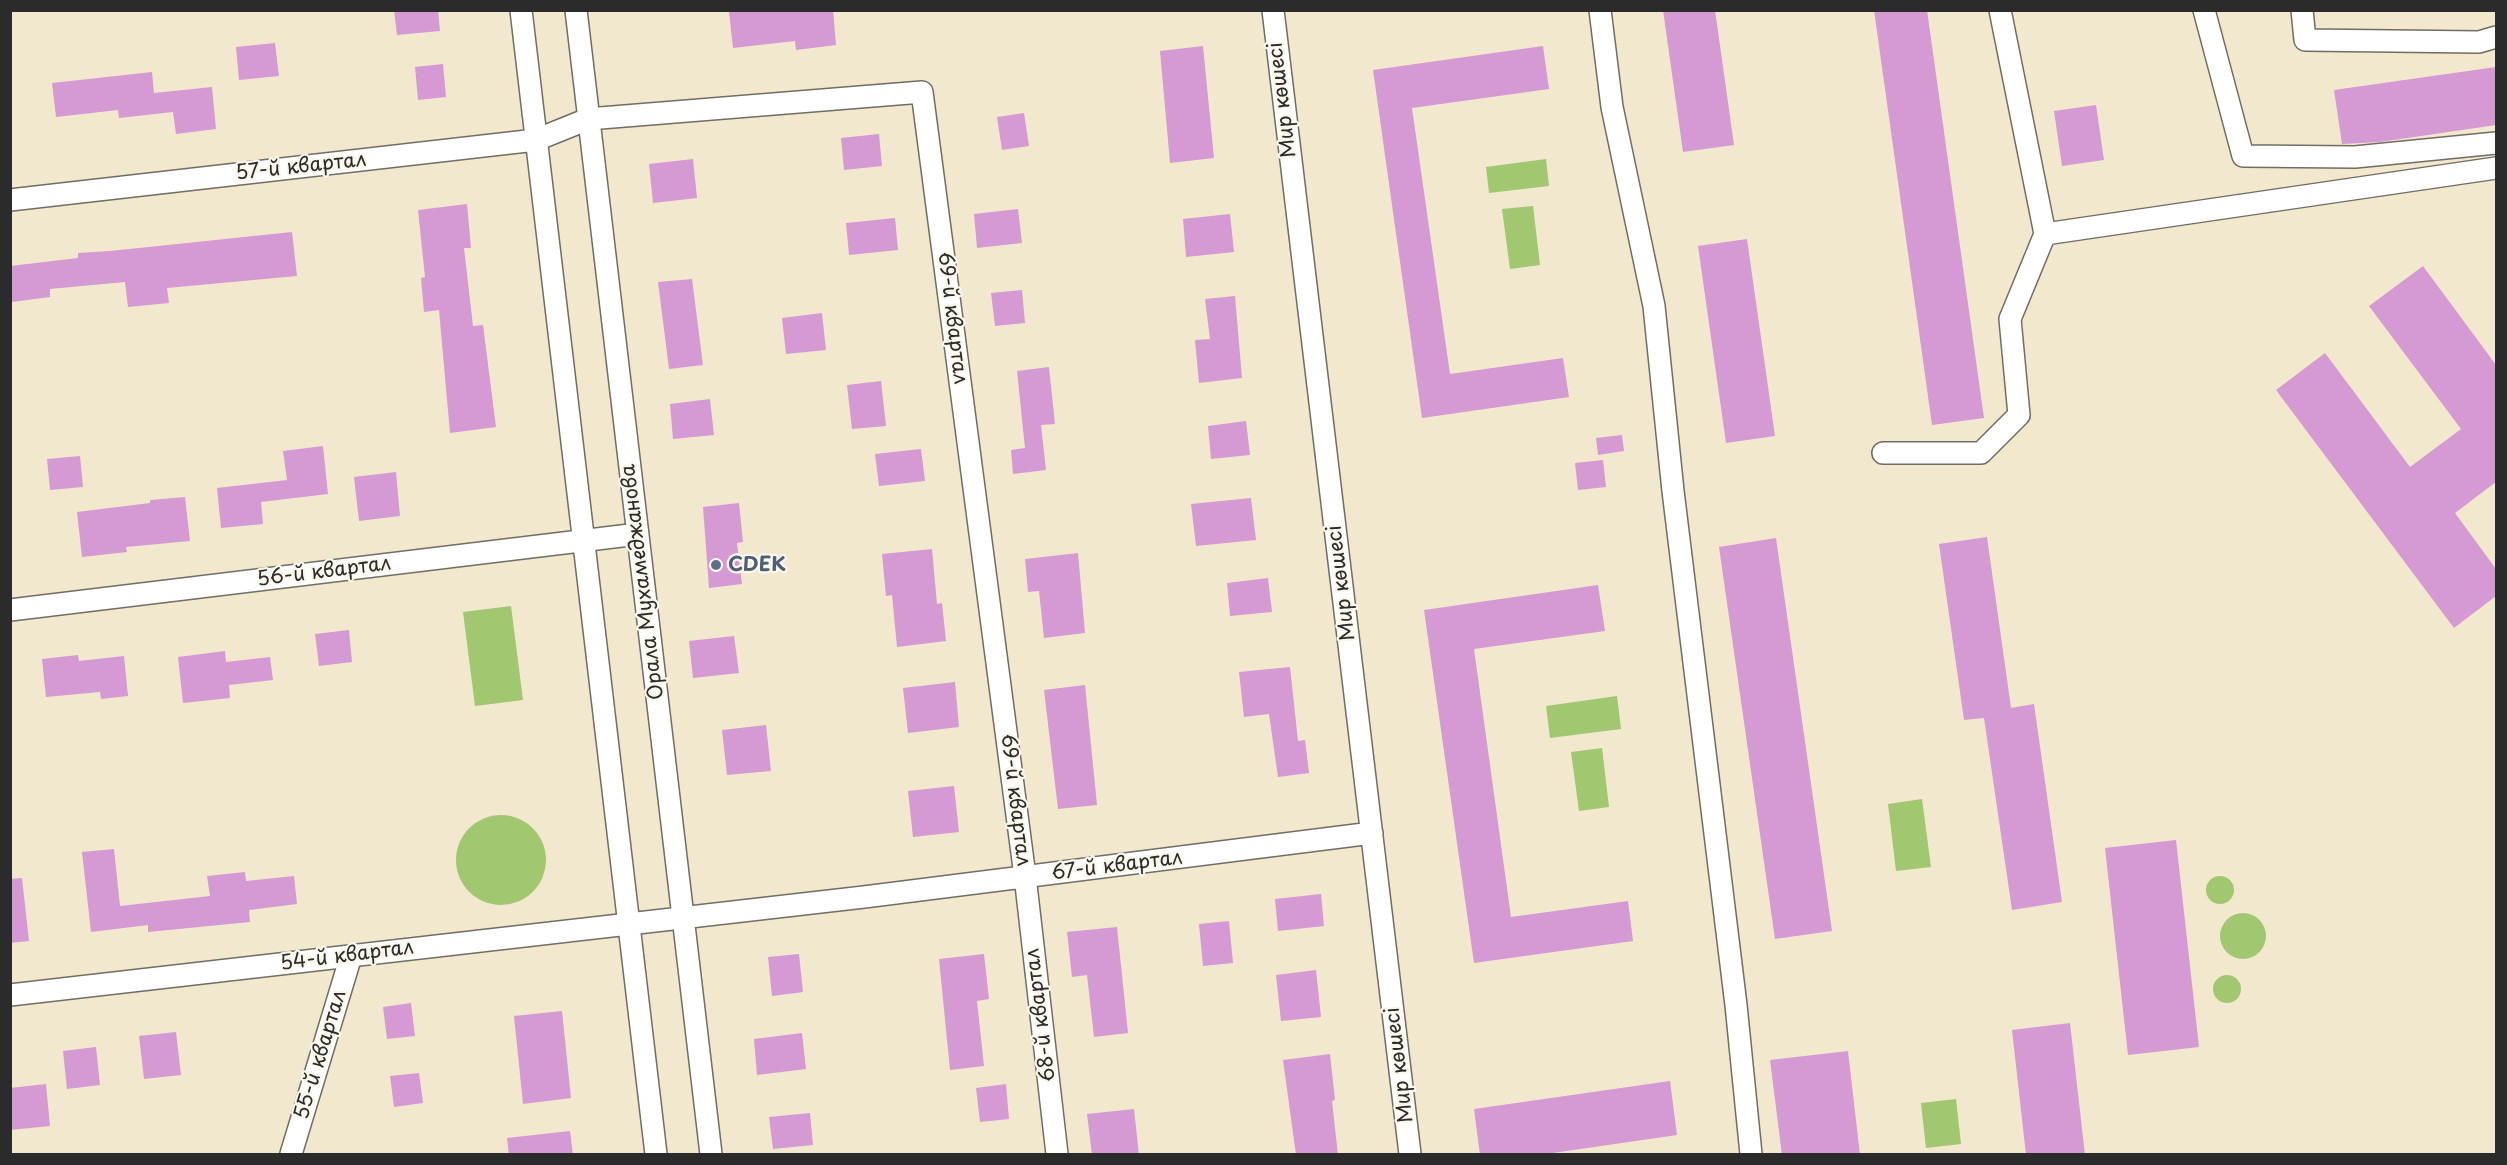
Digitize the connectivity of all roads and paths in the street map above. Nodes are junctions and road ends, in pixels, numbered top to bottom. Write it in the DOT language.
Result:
graph roads {
  1 [pos="521,10"];
  2 [pos="576,10"];
  3 [pos="1273,10"];
  4 [pos="1600,10"];
  5 [pos="2000,10"];
  6 [pos="2204,10"];
  7 [pos="2302,10"];
  8 [pos="2496,37"];
  9 [pos="588,118"];
  10 [pos="536,140"];
  11 [pos="2496,143"];
  12 [pos="2496,168"];
  13 [pos="10,200"];
  14 [pos="2045,234"];
  15 [pos="1883,453"];
  16 [pos="638,534"];
  17 [pos="584,541"];
  18 [pos="10,610"];
  19 [pos="1372,833"];
  20 [pos="1024,876"];
  21 [pos="683,917"];
  22 [pos="629,924"];
  23 [pos="351,956"];
  24 [pos="10,995"];
  25 [pos="291,1155"];
  26 [pos="656,1155"];
  27 [pos="711,1155"];
  28 [pos="1057,1155"];
  29 [pos="1410,1155"];
  30 [pos="1751,1155"];
  1 -- 10 [label="street"];
  2 -- 9 [label="street, Орала Мухамеджанова"];
  3 -- 19 [label="street, Мир көшесі"];
  4 -- 30 [label="street"];
  5 -- 14 [label="street"];
  6 -- 11 [label="street"];
  7 -- 8 [label="street"];
  9 -- 10 [label="street, 57-й квартал"];
  9 -- 16 [label="street, Орала Мухамеджанова"];
  9 -- 20 [label="street, 69-й квартал"];
  10 -- 13 [label="street, 57-й квартал"];
  10 -- 17 [label="street"];
  12 -- 14 [label="street"];
  14 -- 15 [label="street"];
  16 -- 17 [label="street, 56-й квартал"];
  16 -- 21 [label="street, Орала Мухамеджанова"];
  17 -- 18 [label="street, 56-й квартал"];
  17 -- 22 [label="street"];
  19 -- 20 [label="street, 67-й квартал"];
  19 -- 29 [label="street, Мир көшесі"];
  20 -- 21 [label="street, 67-й квартал"];
  20 -- 28 [label="street, 68-й квартал"];
  21 -- 22 [label="street, 54-й квартал"];
  21 -- 27 [label="street, Орала Мухамеджанова"];
  22 -- 23 [label="street, 54-й квартал"];
  22 -- 26 [label="street"];
  23 -- 24 [label="street, 54-й квартал"];
  23 -- 25 [label="street, 55-й квартал"];
}
